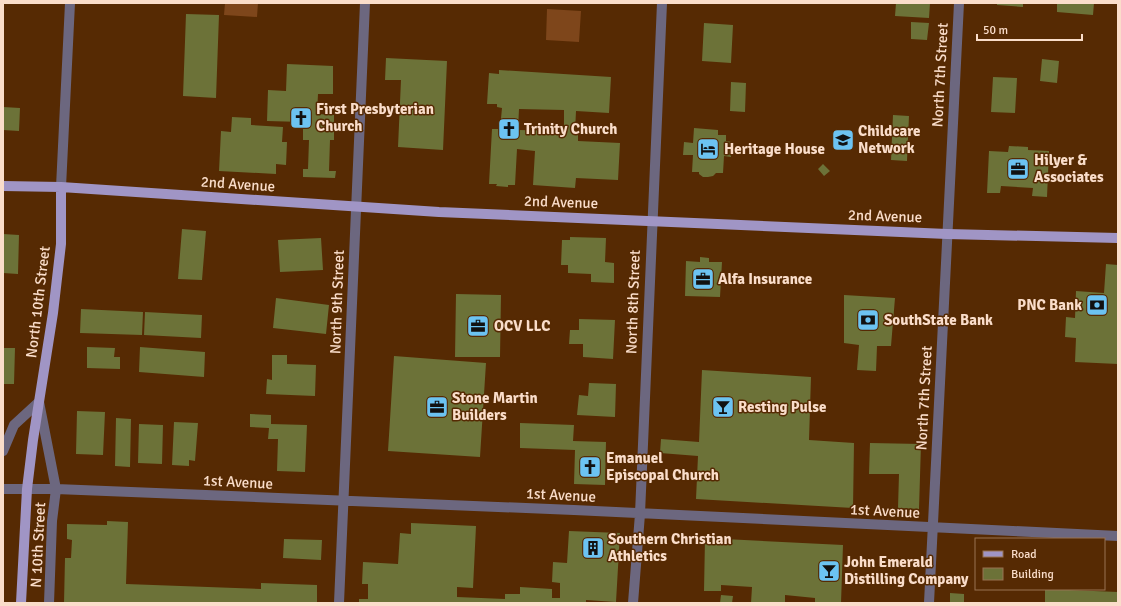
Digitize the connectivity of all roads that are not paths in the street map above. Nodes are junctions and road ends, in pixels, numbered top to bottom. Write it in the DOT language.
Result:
graph roads {
  1 [pos="70,3"];
  2 [pos="365,3"];
  3 [pos="662,3"];
  4 [pos="959,3"];
  5 [pos="3,186"];
  6 [pos="61,187"];
  7 [pos="356,207"];
  8 [pos="652,221"];
  9 [pos="948,234"];
  10 [pos="1118,238"];
  11 [pos="39,402"];
  12 [pos="3,451"];
  13 [pos="3,489"];
  14 [pos="27,489"];
  15 [pos="56,489"];
  16 [pos="344,502"];
  17 [pos="640,514"];
  18 [pos="933,528"];
  19 [pos="1118,536"];
  20 [pos="21,603"];
  21 [pos="49,603"];
  22 [pos="338,603"];
  23 [pos="633,603"];
  24 [pos="929,603"];
  1 -- 6 [label="street, North 10th Street"];
  2 -- 7 [label="street, North 9th Street"];
  3 -- 8 [label="street, North 8th Street"];
  4 -- 9 [label="street, North 7th Street"];
  5 -- 6 [label="main road, 2nd Avenue"];
  6 -- 7 [label="main road, 2nd Avenue"];
  6 -- 11 [label="main road, North 10th Street"];
  7 -- 8 [label="main road, 2nd Avenue"];
  7 -- 16 [label="street, North 9th Street"];
  8 -- 9 [label="main road, 2nd Avenue"];
  8 -- 17 [label="street, North 8th Street"];
  9 -- 10 [label="main road, 2nd Avenue"];
  9 -- 18 [label="street, North 7th Street"];
  11 -- 12 [label="street"];
  11 -- 14 [label="main road, North 10th Street"];
  11 -- 15 [label="street, N 10th Street"];
  13 -- 14 [label="street, 1st Avenue"];
  14 -- 15 [label="street, 1st Avenue"];
  14 -- 20 [label="main road, North 10th Street"];
  15 -- 16 [label="street, 1st Avenue"];
  15 -- 21 [label="street, N 10th Street"];
  16 -- 17 [label="street, 1st Avenue"];
  16 -- 22 [label="street, North 9th Street"];
  17 -- 18 [label="street, 1st Avenue"];
  17 -- 23 [label="street, North 8th Street"];
  18 -- 19 [label="street, 1st Avenue"];
  18 -- 24 [label="street, North 7th Street"];
}
